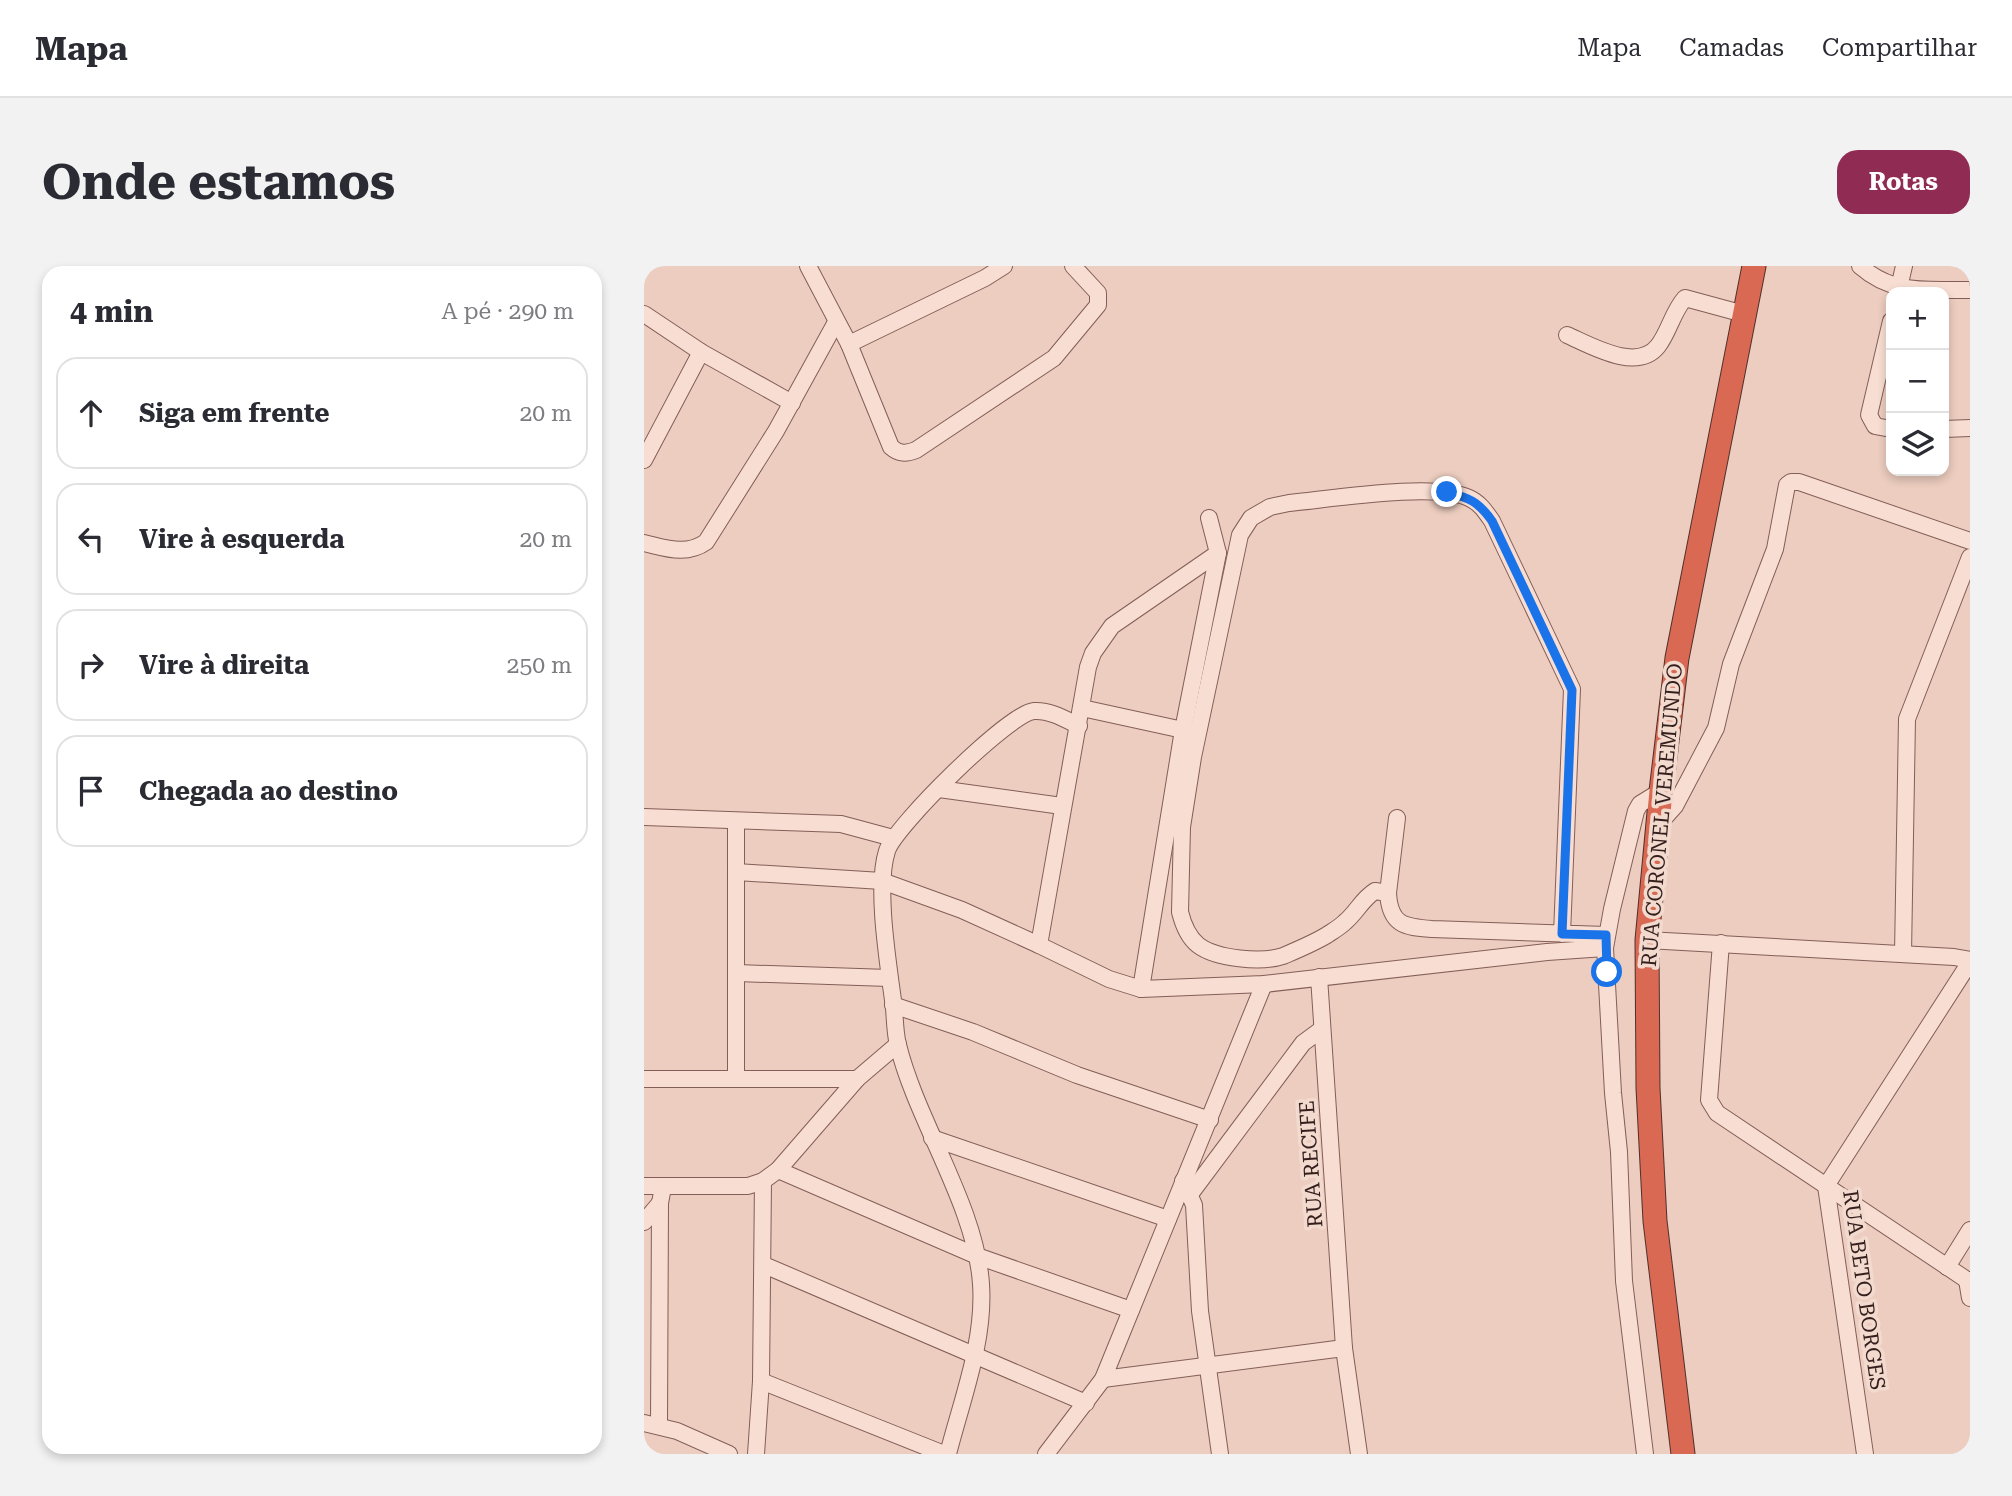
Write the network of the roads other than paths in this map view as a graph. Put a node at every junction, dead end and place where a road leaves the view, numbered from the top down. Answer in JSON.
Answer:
{"nodes":[{"id":1,"x":808,"y":266,"type":"edge"},
{"id":2,"x":1004,"y":266,"type":"edge"},
{"id":3,"x":1073,"y":266,"type":"edge"},
{"id":4,"x":1754,"y":266,"type":"edge"},
{"id":5,"x":1860,"y":266,"type":"edge"},
{"id":6,"x":1904,"y":266,"type":"edge"},
{"id":7,"x":1892,"y":287,"type":"edge"},
{"id":8,"x":1899,"y":287,"type":"edge"},
{"id":9,"x":1949,"y":290,"type":"edge"},
{"id":10,"x":1970,"y":290,"type":"edge"},
{"id":11,"x":644,"y":314,"type":"edge"},
{"id":12,"x":1744,"y":314,"type":"junction"},
{"id":13,"x":836,"y":322,"type":"junction"},
{"id":14,"x":1567,"y":335,"type":"dead end"},
{"id":15,"x":1886,"y":342,"type":"edge"},
{"id":16,"x":849,"y":344,"type":"junction"},
{"id":17,"x":701,"y":352,"type":"junction"},
{"id":18,"x":792,"y":402,"type":"junction"},
{"id":19,"x":1970,"y":428,"type":"edge"},
{"id":20,"x":1886,"y":429,"type":"edge"},
{"id":21,"x":1949,"y":429,"type":"edge"},
{"id":22,"x":644,"y":460,"type":"edge"},
{"id":23,"x":1209,"y":518,"type":"dead end"},
{"id":24,"x":1970,"y":541,"type":"edge"},
{"id":25,"x":644,"y":543,"type":"edge"},
{"id":26,"x":1218,"y":553,"type":"junction"},
{"id":27,"x":1970,"y":557,"type":"edge"},
{"id":28,"x":1082,"y":708,"type":"junction"},
{"id":29,"x":1079,"y":726,"type":"junction"},
{"id":30,"x":1183,"y":730,"type":"junction"},
{"id":31,"x":939,"y":789,"type":"junction"},
{"id":32,"x":1661,"y":790,"type":"junction"},
{"id":33,"x":1062,"y":806,"type":"junction"},
{"id":34,"x":644,"y":817,"type":"edge"},
{"id":35,"x":1397,"y":818,"type":"dead end"},
{"id":36,"x":736,"y":822,"type":"junction"},
{"id":37,"x":1658,"y":825,"type":"junction"},
{"id":38,"x":893,"y":838,"type":"junction"},
{"id":39,"x":736,"y":872,"type":"junction"},
{"id":40,"x":882,"y":881,"type":"junction"},
{"id":41,"x":1388,"y":893,"type":"junction"},
{"id":42,"x":1562,"y":934,"type":"junction"},
{"id":43,"x":1647,"y":940,"type":"junction"},
{"id":44,"x":1606,"y":941,"type":"junction"},
{"id":45,"x":1721,"y":943,"type":"junction"},
{"id":46,"x":1039,"y":944,"type":"junction"},
{"id":47,"x":1903,"y":954,"type":"junction"},
{"id":48,"x":1970,"y":961,"type":"edge"},
{"id":49,"x":737,"y":973,"type":"junction"},
{"id":50,"x":1319,"y":977,"type":"junction"},
{"id":51,"x":889,"y":978,"type":"junction"},
{"id":52,"x":1264,"y":984,"type":"junction"},
{"id":53,"x":1141,"y":989,"type":"junction"},
{"id":54,"x":893,"y":1005,"type":"junction"},
{"id":55,"x":1322,"y":1029,"type":"junction"},
{"id":56,"x":898,"y":1044,"type":"junction"},
{"id":57,"x":736,"y":1077,"type":"junction"},
{"id":58,"x":644,"y":1079,"type":"edge"},
{"id":59,"x":857,"y":1079,"type":"junction"},
{"id":60,"x":1210,"y":1120,"type":"junction"},
{"id":61,"x":932,"y":1138,"type":"junction"},
{"id":62,"x":778,"y":1170,"type":"junction"},
{"id":63,"x":763,"y":1181,"type":"junction"},
{"id":64,"x":644,"y":1186,"type":"edge"},
{"id":65,"x":1826,"y":1186,"type":"junction"},
{"id":66,"x":1187,"y":1187,"type":"junction"},
{"id":67,"x":662,"y":1195,"type":"junction"},
{"id":68,"x":1168,"y":1219,"type":"junction"},
{"id":69,"x":644,"y":1222,"type":"edge"},
{"id":70,"x":1970,"y":1230,"type":"edge"},
{"id":71,"x":977,"y":1256,"type":"junction"},
{"id":72,"x":764,"y":1265,"type":"junction"},
{"id":73,"x":1947,"y":1267,"type":"junction"},
{"id":74,"x":1969,"y":1281,"type":"edge"},
{"id":75,"x":1970,"y":1298,"type":"edge"},
{"id":76,"x":1131,"y":1310,"type":"junction"},
{"id":77,"x":1345,"y":1348,"type":"junction"},
{"id":78,"x":974,"y":1354,"type":"junction"},
{"id":79,"x":1209,"y":1366,"type":"junction"},
{"id":80,"x":1103,"y":1379,"type":"junction"},
{"id":81,"x":761,"y":1381,"type":"junction"},
{"id":82,"x":1086,"y":1403,"type":"junction"},
{"id":83,"x":652,"y":1424,"type":"edge"},
{"id":84,"x":729,"y":1454,"type":"edge"},
{"id":85,"x":756,"y":1454,"type":"edge"},
{"id":86,"x":946,"y":1454,"type":"edge"},
{"id":87,"x":1046,"y":1454,"type":"edge"},
{"id":88,"x":1220,"y":1454,"type":"edge"},
{"id":89,"x":1359,"y":1454,"type":"edge"},
{"id":90,"x":1646,"y":1454,"type":"edge"},
{"id":91,"x":1683,"y":1454,"type":"edge"},
{"id":92,"x":1866,"y":1454,"type":"edge"}],
"edges":[{"from":1,"to":13,"type":"street"},
{"from":2,"to":16,"type":"street"},
{"from":3,"to":16,"type":"street"},
{"from":4,"to":12,"type":"highway","name":"RUA CORONEL VEREMUNDO"},
{"from":5,"to":7,"type":"street"},
{"from":6,"to":8,"type":"street"},
{"from":9,"to":10,"type":"street"},
{"from":11,"to":17,"type":"street"},
{"from":12,"to":14,"type":"street"},
{"from":12,"to":32,"type":"highway","name":"RUA CORONEL VEREMUNDO"},
{"from":13,"to":16,"type":"street"},
{"from":13,"to":18,"type":"street"},
{"from":15,"to":20,"type":"street"},
{"from":17,"to":18,"type":"street"},
{"from":17,"to":22,"type":"street"},
{"from":18,"to":25,"type":"street"},
{"from":19,"to":21,"type":"street"},
{"from":23,"to":26,"type":"street"},
{"from":24,"to":37,"type":"street"},
{"from":26,"to":28,"type":"street"},
{"from":26,"to":30,"type":"street"},
{"from":27,"to":47,"type":"street"},
{"from":28,"to":29,"type":"street"},
{"from":28,"to":30,"type":"street"},
{"from":29,"to":31,"type":"street"},
{"from":29,"to":33,"type":"street"},
{"from":30,"to":53,"type":"street"},
{"from":31,"to":33,"type":"street"},
{"from":31,"to":38,"type":"street"},
{"from":32,"to":37,"type":"highway","name":"RUA CORONEL VEREMUNDO"},
{"from":32,"to":44,"type":"street"},
{"from":33,"to":46,"type":"street"},
{"from":34,"to":36,"type":"street"},
{"from":35,"to":41,"type":"street"},
{"from":36,"to":38,"type":"street"},
{"from":36,"to":39,"type":"street"},
{"from":37,"to":43,"type":"highway","name":"RUA CORONEL VEREMUNDO"},
{"from":38,"to":40,"type":"street"},
{"from":39,"to":40,"type":"street"},
{"from":39,"to":49,"type":"street"},
{"from":40,"to":46,"type":"street"},
{"from":40,"to":51,"type":"street"},
{"from":41,"to":42,"type":"street"},
{"from":41,"to":42,"type":"street"},
{"from":42,"to":44,"type":"street"},
{"from":43,"to":45,"type":"street"},
{"from":43,"to":91,"type":"highway","name":"RUA CORONEL VEREMUNDO"},
{"from":44,"to":50,"type":"street"},
{"from":44,"to":90,"type":"street"},
{"from":45,"to":47,"type":"street"},
{"from":45,"to":65,"type":"street"},
{"from":46,"to":53,"type":"street"},
{"from":47,"to":48,"type":"street"},
{"from":48,"to":65,"type":"street","name":"RUA BETO BORGES"},
{"from":49,"to":51,"type":"street"},
{"from":49,"to":57,"type":"street"},
{"from":50,"to":52,"type":"street"},
{"from":50,"to":55,"type":"street","name":"RUA RECIFE"},
{"from":51,"to":54,"type":"street"},
{"from":52,"to":53,"type":"street"},
{"from":52,"to":60,"type":"street"},
{"from":54,"to":56,"type":"street"},
{"from":54,"to":60,"type":"street"},
{"from":55,"to":66,"type":"street"},
{"from":55,"to":77,"type":"street","name":"RUA RECIFE"},
{"from":56,"to":59,"type":"street"},
{"from":56,"to":61,"type":"street"},
{"from":57,"to":58,"type":"street"},
{"from":57,"to":59,"type":"street"},
{"from":59,"to":62,"type":"street"},
{"from":60,"to":66,"type":"street"},
{"from":61,"to":68,"type":"street"},
{"from":61,"to":71,"type":"street"},
{"from":62,"to":63,"type":"street"},
{"from":62,"to":71,"type":"street"},
{"from":63,"to":67,"type":"street"},
{"from":63,"to":72,"type":"street"},
{"from":64,"to":67,"type":"street"},
{"from":65,"to":73,"type":"street"},
{"from":65,"to":92,"type":"street","name":"RUA BETO BORGES"},
{"from":66,"to":68,"type":"street"},
{"from":66,"to":79,"type":"street"},
{"from":67,"to":69,"type":"street"},
{"from":67,"to":83,"type":"street"},
{"from":68,"to":76,"type":"street"},
{"from":70,"to":73,"type":"street"},
{"from":71,"to":76,"type":"street"},
{"from":71,"to":78,"type":"street"},
{"from":72,"to":78,"type":"street"},
{"from":72,"to":81,"type":"street"},
{"from":73,"to":74,"type":"street"},
{"from":74,"to":75,"type":"street"},
{"from":76,"to":80,"type":"street"},
{"from":77,"to":79,"type":"street"},
{"from":77,"to":89,"type":"street","name":"RUA RECIFE"},
{"from":78,"to":82,"type":"street"},
{"from":78,"to":86,"type":"street"},
{"from":79,"to":80,"type":"street"},
{"from":79,"to":88,"type":"street"},
{"from":80,"to":82,"type":"street"},
{"from":81,"to":85,"type":"street"},
{"from":81,"to":86,"type":"street"},
{"from":82,"to":87,"type":"street"},
{"from":83,"to":84,"type":"street"}]}
